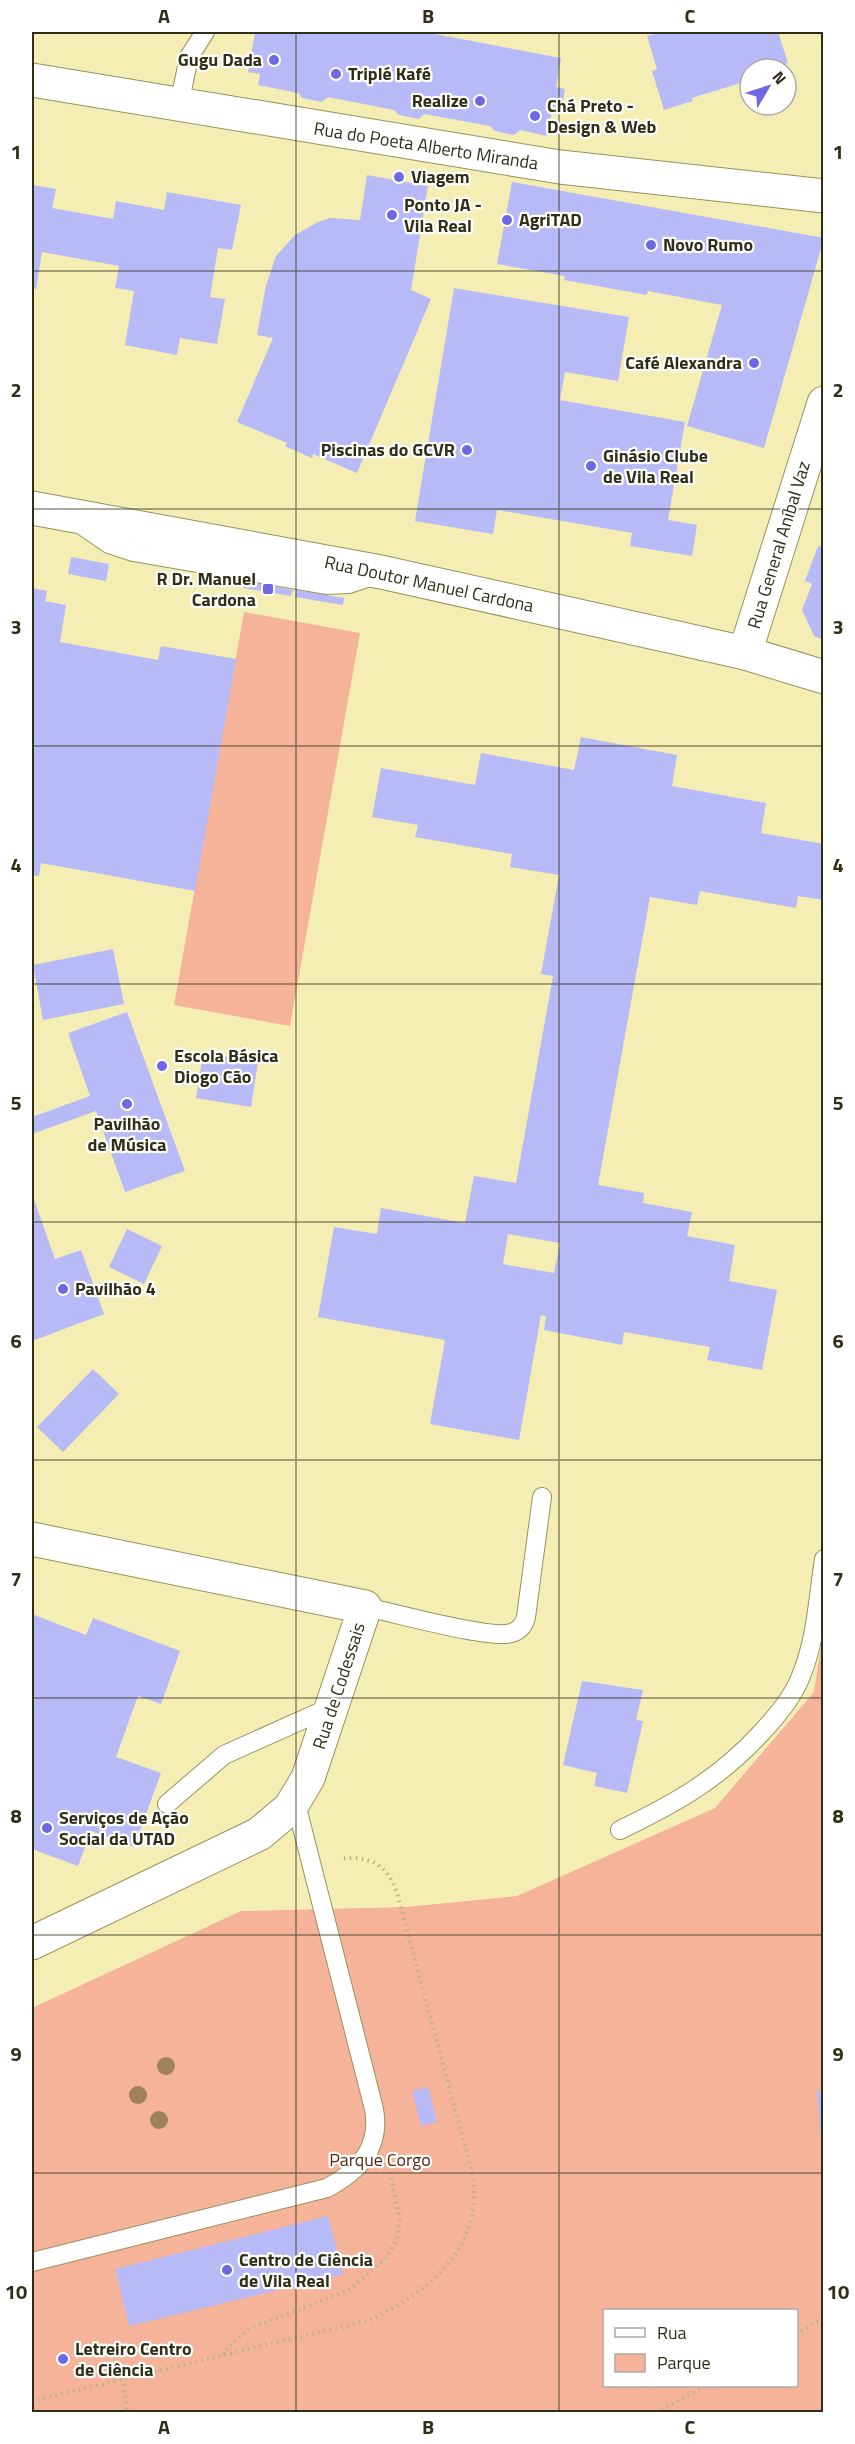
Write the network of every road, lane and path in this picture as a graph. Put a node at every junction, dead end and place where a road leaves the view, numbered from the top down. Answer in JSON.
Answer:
{"nodes":[{"id":1,"x":205,"y":32,"type":"edge"},
{"id":2,"x":32,"y":80,"type":"edge"},
{"id":3,"x":178,"y":105,"type":"junction"},
{"id":4,"x":824,"y":196,"type":"edge"},
{"id":5,"x":824,"y":403,"type":"edge"},
{"id":6,"x":32,"y":508,"type":"edge"},
{"id":7,"x":745,"y":653,"type":"junction"},
{"id":8,"x":824,"y":677,"type":"edge"},
{"id":9,"x":542,"y":1497,"type":"dead end"},
{"id":10,"x":32,"y":1539,"type":"edge"},
{"id":11,"x":824,"y":1559,"type":"edge"},
{"id":12,"x":365,"y":1607,"type":"junction"},
{"id":13,"x":332,"y":1707,"type":"junction"},
{"id":14,"x":295,"y":1800,"type":"junction"},
{"id":15,"x":167,"y":1804,"type":"dead end"},
{"id":16,"x":620,"y":1830,"type":"dead end"},
{"id":17,"x":32,"y":1943,"type":"edge"},
{"id":18,"x":388,"y":2165,"type":"dead end"},
{"id":19,"x":32,"y":2262,"type":"edge"},
{"id":20,"x":824,"y":2317,"type":"edge"},
{"id":21,"x":798,"y":2333,"type":"edge"},
{"id":22,"x":123,"y":2378,"type":"junction"},
{"id":23,"x":702,"y":2387,"type":"edge"},
{"id":24,"x":32,"y":2402,"type":"edge"},
{"id":25,"x":127,"y":2412,"type":"edge"},
{"id":26,"x":656,"y":2412,"type":"edge"}],
"edges":[{"from":1,"to":3,"type":"lane"},
{"from":2,"to":3,"type":"street","name":"Rua do Poeta Alberto Miranda"},
{"from":3,"to":4,"type":"street","name":"Rua do Poeta Alberto Miranda"},
{"from":5,"to":7,"type":"street","name":"Rua General Aníbal Vaz"},
{"from":6,"to":7,"type":"street","name":"Rua Doutor Manuel Cardona"},
{"from":7,"to":8,"type":"street","name":"Rua Doutor Manuel Cardona"},
{"from":9,"to":12,"type":"lane"},
{"from":10,"to":12,"type":"street","name":"Rua de Codessais"},
{"from":11,"to":16,"type":"lane"},
{"from":12,"to":13,"type":"street","name":"Rua de Codessais"},
{"from":13,"to":14,"type":"street","name":"Rua de Codessais"},
{"from":13,"to":15,"type":"lane"},
{"from":14,"to":17,"type":"street","name":"Rua de Codessais"},
{"from":14,"to":19,"type":"lane"},
{"from":18,"to":22,"type":"path"},
{"from":20,"to":21,"type":"path"},
{"from":22,"to":24,"type":"path"},
{"from":22,"to":25,"type":"path"},
{"from":23,"to":26,"type":"path"}]}
